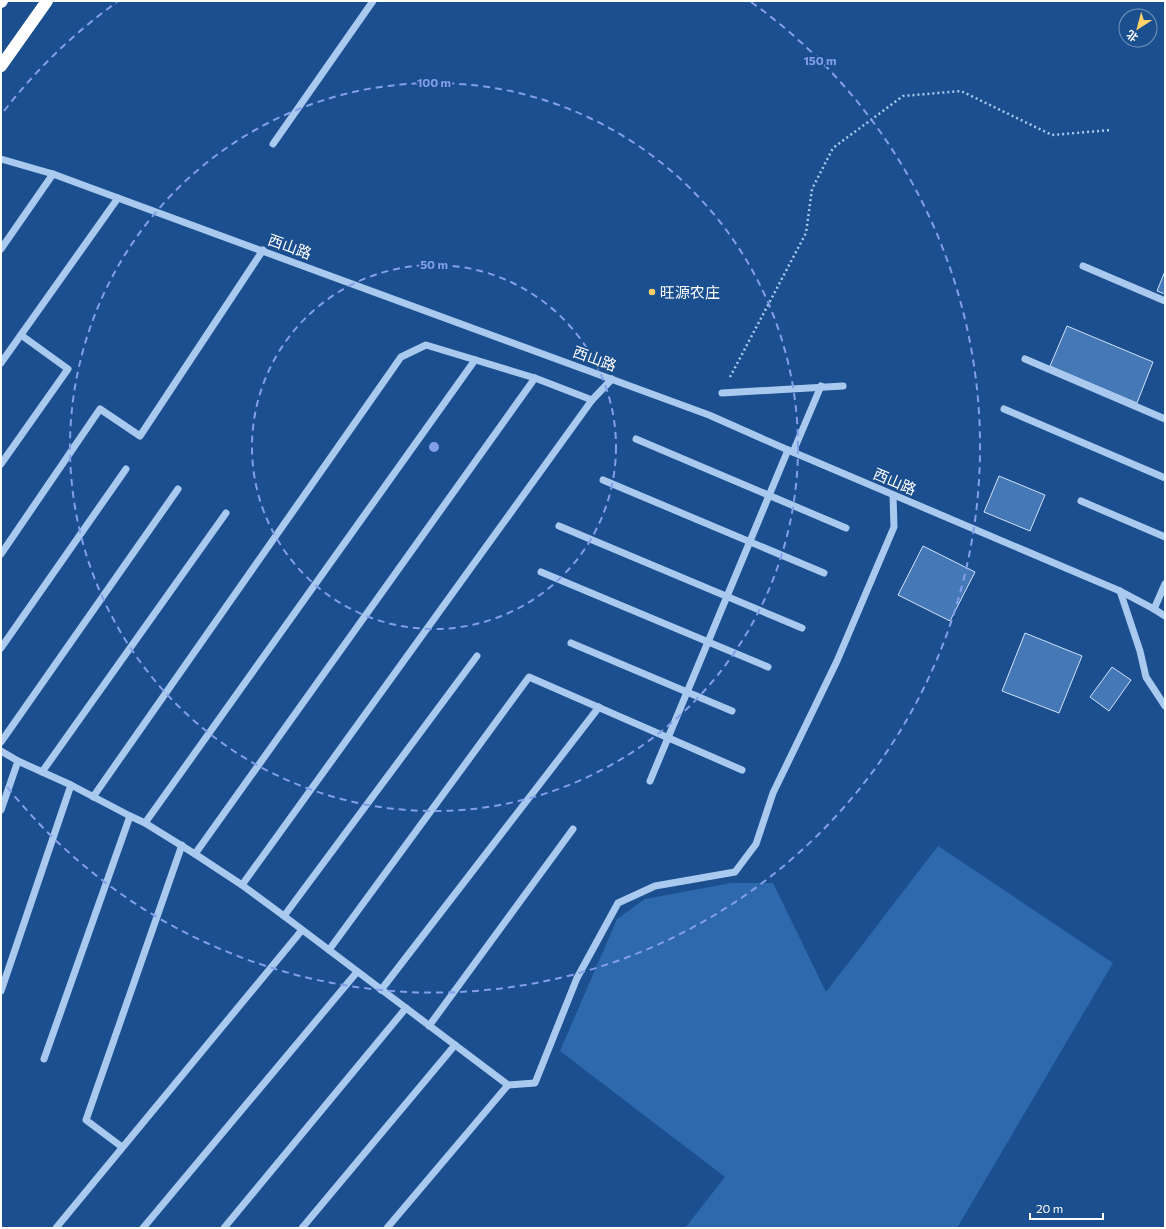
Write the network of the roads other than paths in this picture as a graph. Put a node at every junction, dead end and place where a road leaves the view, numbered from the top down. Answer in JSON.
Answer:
{"nodes":[{"id":1,"x":47,"y":1,"type":"edge"},
{"id":2,"x":373,"y":1,"type":"edge"},
{"id":3,"x":1,"y":66,"type":"edge"},
{"id":4,"x":273,"y":144,"type":"dead end"},
{"id":5,"x":1,"y":159,"type":"edge"},
{"id":6,"x":53,"y":174,"type":"junction"},
{"id":7,"x":118,"y":198,"type":"junction"},
{"id":8,"x":1,"y":249,"type":"edge"},
{"id":9,"x":263,"y":250,"type":"junction"},
{"id":10,"x":1083,"y":266,"type":"dead end"},
{"id":11,"x":1165,"y":301,"type":"edge"},
{"id":12,"x":21,"y":335,"type":"junction"},
{"id":13,"x":1026,"y":359,"type":"dead end"},
{"id":14,"x":475,"y":360,"type":"junction"},
{"id":15,"x":1,"y":363,"type":"edge"},
{"id":16,"x":535,"y":378,"type":"junction"},
{"id":17,"x":612,"y":379,"type":"junction"},
{"id":18,"x":821,"y":386,"type":"junction"},
{"id":19,"x":843,"y":386,"type":"dead end"},
{"id":20,"x":722,"y":392,"type":"road end"},
{"id":21,"x":592,"y":400,"type":"junction"},
{"id":22,"x":1004,"y":409,"type":"dead end"},
{"id":23,"x":1165,"y":419,"type":"edge"},
{"id":24,"x":636,"y":440,"type":"dead end"},
{"id":25,"x":790,"y":451,"type":"junction"},
{"id":26,"x":1,"y":464,"type":"edge"},
{"id":27,"x":126,"y":469,"type":"dead end"},
{"id":28,"x":1165,"y":478,"type":"edge"},
{"id":29,"x":602,"y":480,"type":"dead end"},
{"id":30,"x":178,"y":489,"type":"dead end"},
{"id":31,"x":769,"y":495,"type":"junction"},
{"id":32,"x":894,"y":495,"type":"junction"},
{"id":33,"x":1081,"y":501,"type":"dead end"},
{"id":34,"x":226,"y":513,"type":"dead end"},
{"id":35,"x":559,"y":526,"type":"dead end"},
{"id":36,"x":846,"y":528,"type":"dead end"},
{"id":37,"x":1165,"y":537,"type":"edge"},
{"id":38,"x":750,"y":542,"type":"junction"},
{"id":39,"x":1,"y":554,"type":"edge"},
{"id":40,"x":541,"y":572,"type":"dead end"},
{"id":41,"x":824,"y":573,"type":"dead end"},
{"id":42,"x":1165,"y":584,"type":"edge"},
{"id":43,"x":1120,"y":592,"type":"junction"},
{"id":44,"x":726,"y":596,"type":"junction"},
{"id":45,"x":1154,"y":609,"type":"junction"},
{"id":46,"x":1165,"y":616,"type":"edge"},
{"id":47,"x":802,"y":628,"type":"dead end"},
{"id":48,"x":708,"y":642,"type":"junction"},
{"id":49,"x":571,"y":643,"type":"dead end"},
{"id":50,"x":1,"y":648,"type":"edge"},
{"id":51,"x":477,"y":656,"type":"dead end"},
{"id":52,"x":768,"y":667,"type":"dead end"},
{"id":53,"x":687,"y":692,"type":"junction"},
{"id":54,"x":1165,"y":706,"type":"edge"},
{"id":55,"x":599,"y":707,"type":"junction"},
{"id":56,"x":732,"y":711,"type":"dead end"},
{"id":57,"x":668,"y":738,"type":"junction"},
{"id":58,"x":1,"y":742,"type":"edge"},
{"id":59,"x":1,"y":751,"type":"edge"},
{"id":60,"x":18,"y":761,"type":"junction"},
{"id":61,"x":742,"y":770,"type":"dead end"},
{"id":62,"x":42,"y":772,"type":"junction"},
{"id":63,"x":650,"y":781,"type":"dead end"},
{"id":64,"x":71,"y":785,"type":"junction"},
{"id":65,"x":93,"y":797,"type":"junction"},
{"id":66,"x":1,"y":810,"type":"edge"},
{"id":67,"x":130,"y":816,"type":"junction"},
{"id":68,"x":145,"y":823,"type":"junction"},
{"id":69,"x":573,"y":829,"type":"dead end"},
{"id":70,"x":182,"y":845,"type":"junction"},
{"id":71,"x":195,"y":854,"type":"junction"},
{"id":72,"x":242,"y":885,"type":"junction"},
{"id":73,"x":284,"y":916,"type":"junction"},
{"id":74,"x":302,"y":930,"type":"junction"},
{"id":75,"x":329,"y":950,"type":"junction"},
{"id":76,"x":357,"y":972,"type":"junction"},
{"id":77,"x":382,"y":990,"type":"junction"},
{"id":78,"x":1,"y":991,"type":"edge"},
{"id":79,"x":406,"y":1008,"type":"junction"},
{"id":80,"x":429,"y":1026,"type":"junction"},
{"id":81,"x":455,"y":1045,"type":"junction"},
{"id":82,"x":44,"y":1059,"type":"dead end"},
{"id":83,"x":508,"y":1085,"type":"junction"},
{"id":84,"x":122,"y":1147,"type":"junction"},
{"id":85,"x":56,"y":1228,"type":"edge"},
{"id":86,"x":143,"y":1228,"type":"edge"},
{"id":87,"x":224,"y":1228,"type":"edge"},
{"id":88,"x":302,"y":1228,"type":"edge"},
{"id":89,"x":387,"y":1228,"type":"edge"}],
"edges":[{"from":1,"to":3,"type":"highway"},
{"from":2,"to":4,"type":"street"},
{"from":5,"to":6,"type":"street","name":"西山路"},
{"from":6,"to":7,"type":"street","name":"西山路"},
{"from":6,"to":8,"type":"street"},
{"from":7,"to":9,"type":"street","name":"西山路"},
{"from":7,"to":12,"type":"street"},
{"from":9,"to":17,"type":"street","name":"西山路"},
{"from":9,"to":39,"type":"street"},
{"from":10,"to":11,"type":"street"},
{"from":12,"to":15,"type":"street"},
{"from":12,"to":26,"type":"street"},
{"from":13,"to":23,"type":"street"},
{"from":14,"to":16,"type":"street"},
{"from":14,"to":65,"type":"street"},
{"from":14,"to":68,"type":"street"},
{"from":16,"to":21,"type":"street"},
{"from":16,"to":71,"type":"street"},
{"from":17,"to":21,"type":"street"},
{"from":17,"to":25,"type":"street","name":"西山路"},
{"from":18,"to":19,"type":"street"},
{"from":18,"to":20,"type":"street"},
{"from":18,"to":25,"type":"street"},
{"from":21,"to":72,"type":"street"},
{"from":22,"to":28,"type":"street"},
{"from":24,"to":31,"type":"street"},
{"from":25,"to":31,"type":"street"},
{"from":25,"to":32,"type":"street","name":"西山路"},
{"from":27,"to":50,"type":"street"},
{"from":29,"to":38,"type":"street"},
{"from":30,"to":58,"type":"street"},
{"from":31,"to":36,"type":"street"},
{"from":31,"to":38,"type":"street"},
{"from":32,"to":43,"type":"street","name":"西山路"},
{"from":32,"to":83,"type":"street"},
{"from":33,"to":37,"type":"street"},
{"from":34,"to":62,"type":"street"},
{"from":35,"to":44,"type":"street"},
{"from":38,"to":41,"type":"street"},
{"from":38,"to":44,"type":"street"},
{"from":40,"to":48,"type":"street"},
{"from":42,"to":45,"type":"street"},
{"from":43,"to":45,"type":"street","name":"西山路"},
{"from":43,"to":54,"type":"street"},
{"from":44,"to":47,"type":"street"},
{"from":44,"to":48,"type":"street"},
{"from":45,"to":46,"type":"street","name":"西山路"},
{"from":48,"to":52,"type":"street"},
{"from":48,"to":53,"type":"street"},
{"from":49,"to":53,"type":"street"},
{"from":51,"to":73,"type":"street"},
{"from":53,"to":56,"type":"street"},
{"from":53,"to":57,"type":"street"},
{"from":55,"to":57,"type":"street"},
{"from":55,"to":75,"type":"street"},
{"from":55,"to":77,"type":"street"},
{"from":57,"to":61,"type":"street"},
{"from":57,"to":63,"type":"street"},
{"from":59,"to":60,"type":"street"},
{"from":60,"to":62,"type":"street"},
{"from":60,"to":66,"type":"street"},
{"from":62,"to":64,"type":"street"},
{"from":64,"to":65,"type":"street"},
{"from":64,"to":78,"type":"street"},
{"from":65,"to":67,"type":"street"},
{"from":67,"to":68,"type":"street"},
{"from":67,"to":82,"type":"street"},
{"from":68,"to":70,"type":"street"},
{"from":69,"to":80,"type":"street"},
{"from":70,"to":71,"type":"street"},
{"from":70,"to":84,"type":"street"},
{"from":71,"to":72,"type":"street"},
{"from":72,"to":73,"type":"street"},
{"from":73,"to":74,"type":"street"},
{"from":74,"to":75,"type":"street"},
{"from":74,"to":84,"type":"street"},
{"from":75,"to":76,"type":"street"},
{"from":76,"to":77,"type":"street"},
{"from":76,"to":86,"type":"street"},
{"from":77,"to":79,"type":"street"},
{"from":79,"to":80,"type":"street"},
{"from":79,"to":87,"type":"street"},
{"from":80,"to":81,"type":"street"},
{"from":81,"to":83,"type":"street"},
{"from":81,"to":88,"type":"street"},
{"from":83,"to":89,"type":"street"},
{"from":84,"to":85,"type":"street"}]}
